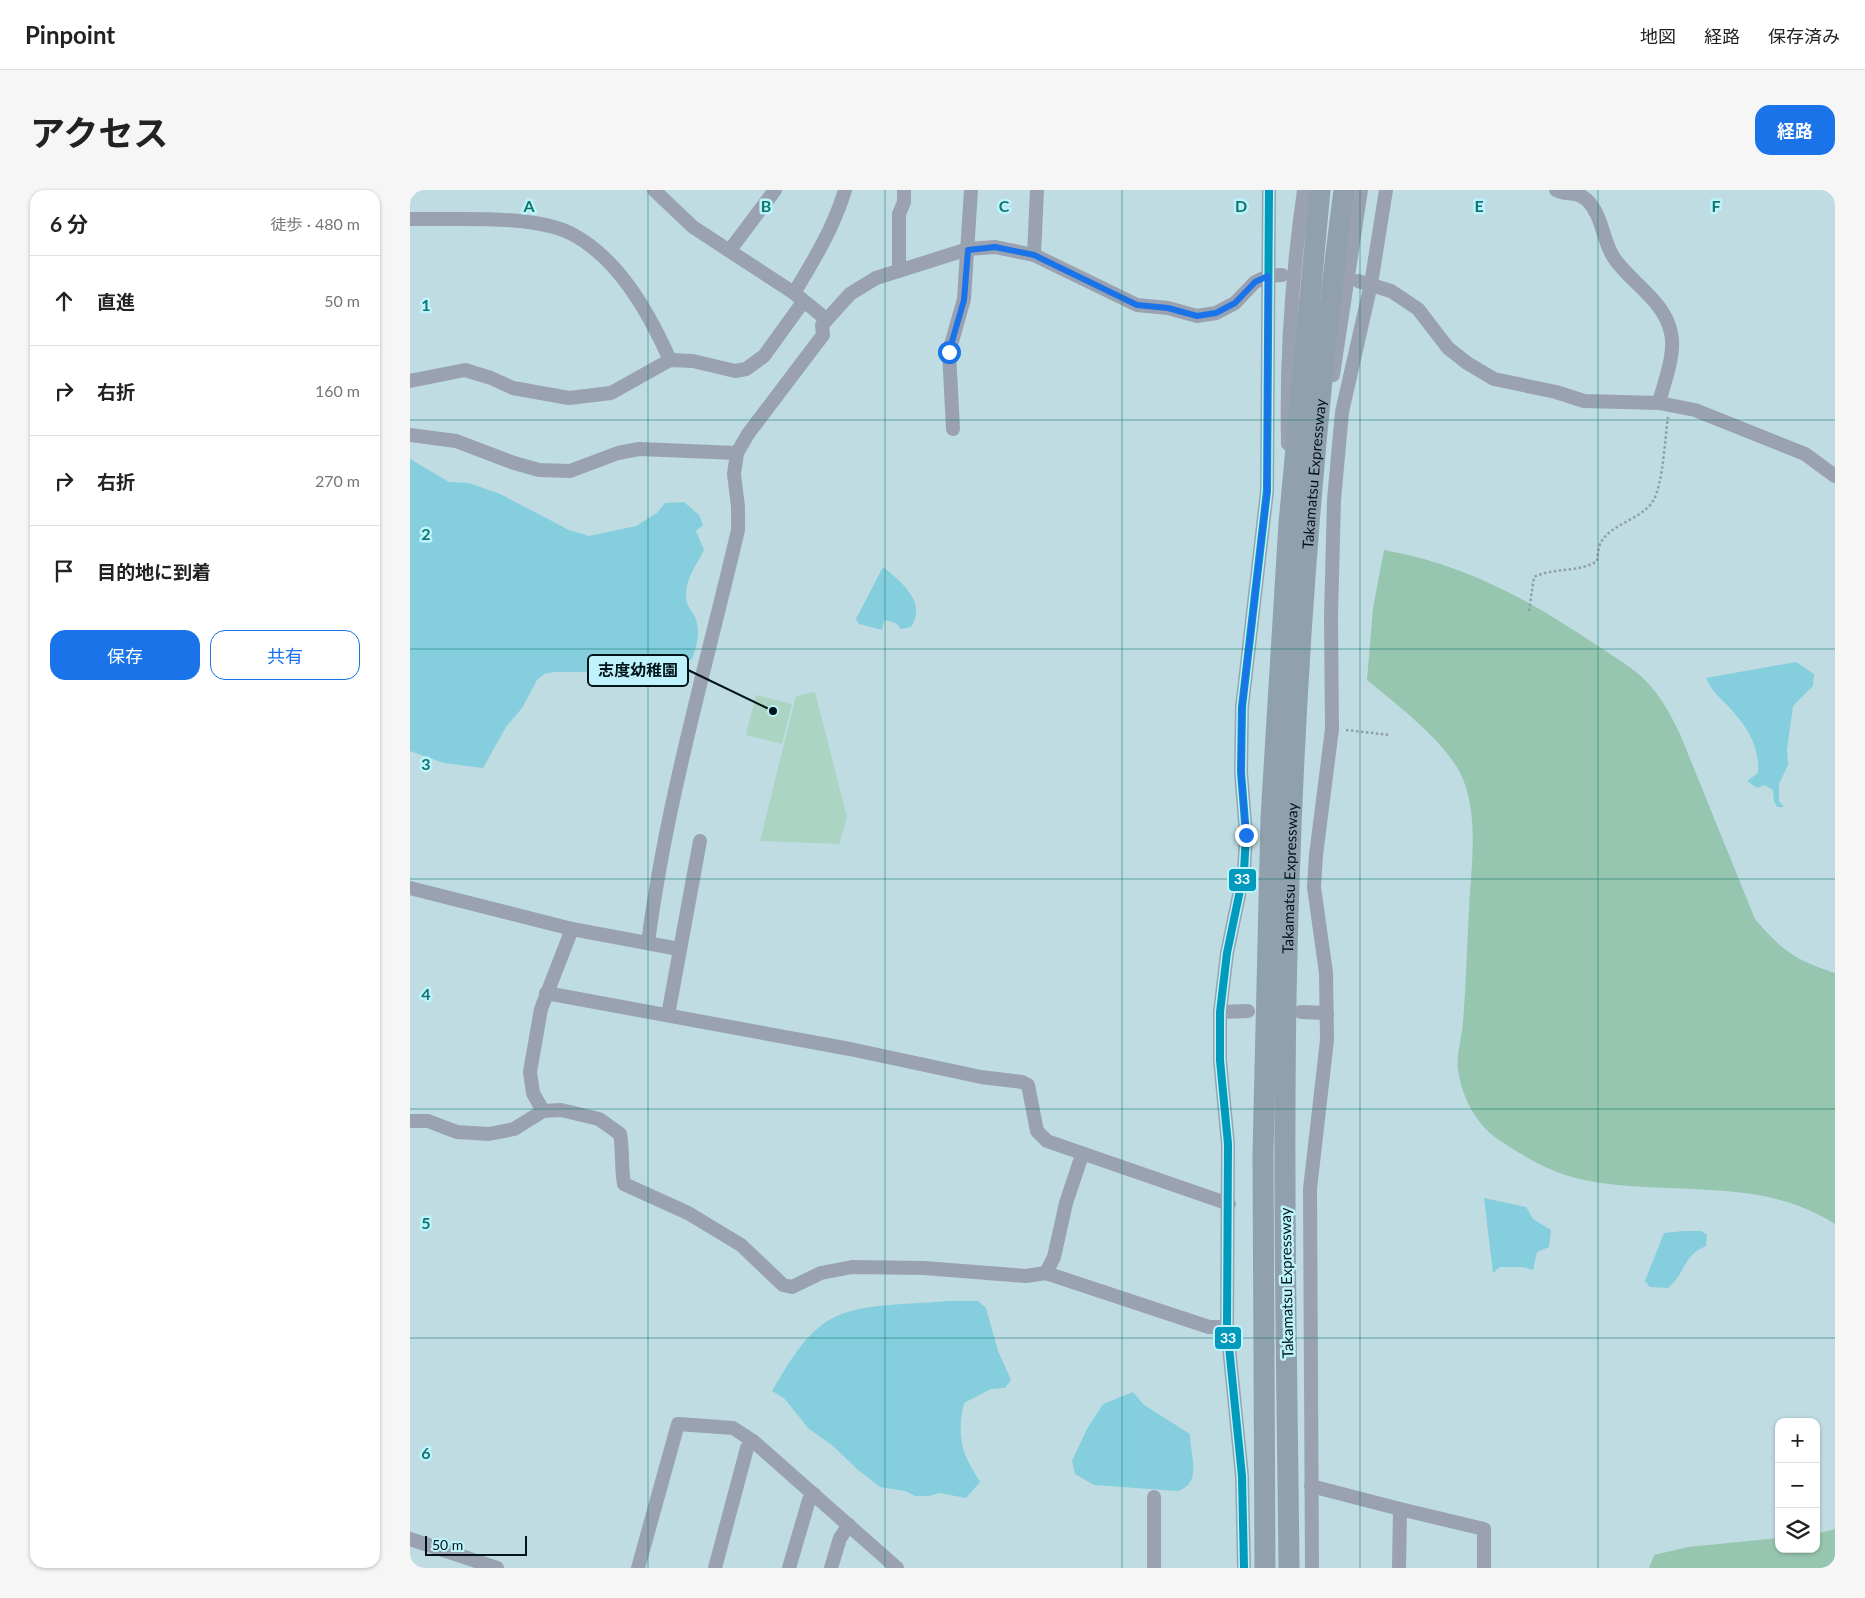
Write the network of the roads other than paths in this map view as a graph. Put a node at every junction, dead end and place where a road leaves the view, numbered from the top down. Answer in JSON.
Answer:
{"nodes":[{"id":1,"x":775,"y":190,"type":"edge"},
{"id":2,"x":845,"y":190,"type":"edge"},
{"id":3,"x":904,"y":190,"type":"edge"},
{"id":4,"x":971,"y":190,"type":"edge"},
{"id":5,"x":1037,"y":190,"type":"edge"},
{"id":6,"x":1269,"y":190,"type":"edge"},
{"id":7,"x":1304,"y":190,"type":"edge"},
{"id":8,"x":1320,"y":190,"type":"edge"},
{"id":9,"x":1344,"y":190,"type":"edge"},
{"id":10,"x":1361,"y":190,"type":"edge"},
{"id":11,"x":1386,"y":190,"type":"edge"},
{"id":12,"x":1556,"y":190,"type":"edge"},
{"id":13,"x":662,"y":193,"type":"edge"},
{"id":14,"x":410,"y":219,"type":"edge"},
{"id":15,"x":730,"y":250,"type":"junction"},
{"id":16,"x":968,"y":250,"type":"junction"},
{"id":17,"x":1034,"y":255,"type":"junction"},
{"id":18,"x":899,"y":271,"type":"junction"},
{"id":19,"x":1275,"y":276,"type":"junction"},
{"id":20,"x":1364,"y":282,"type":"junction"},
{"id":21,"x":798,"y":297,"type":"junction"},
{"id":22,"x":826,"y":318,"type":"junction"},
{"id":23,"x":670,"y":360,"type":"junction"},
{"id":24,"x":410,"y":381,"type":"edge"},
{"id":25,"x":1664,"y":404,"type":"junction"},
{"id":26,"x":953,"y":429,"type":"dead end"},
{"id":27,"x":410,"y":434,"type":"edge"},
{"id":28,"x":737,"y":453,"type":"junction"},
{"id":29,"x":1316,"y":459,"type":"junction"},
{"id":30,"x":1835,"y":476,"type":"edge"},
{"id":31,"x":1289,"y":523,"type":"junction"},
{"id":32,"x":700,"y":841,"type":"dead end"},
{"id":33,"x":410,"y":888,"type":"edge"},
{"id":34,"x":572,"y":929,"type":"junction"},
{"id":35,"x":648,"y":943,"type":"junction"},
{"id":36,"x":679,"y":949,"type":"junction"},
{"id":37,"x":546,"y":992,"type":"junction"},
{"id":38,"x":1248,"y":1011,"type":"dead end"},
{"id":39,"x":1220,"y":1012,"type":"junction"},
{"id":40,"x":1302,"y":1012,"type":"dead end"},
{"id":41,"x":1327,"y":1013,"type":"junction"},
{"id":42,"x":668,"y":1015,"type":"junction"},
{"id":43,"x":544,"y":1111,"type":"junction"},
{"id":44,"x":410,"y":1121,"type":"edge"},
{"id":45,"x":1082,"y":1154,"type":"junction"},
{"id":46,"x":1228,"y":1204,"type":"junction"},
{"id":47,"x":1046,"y":1273,"type":"junction"},
{"id":48,"x":1226,"y":1327,"type":"junction"},
{"id":49,"x":753,"y":1441,"type":"junction"},
{"id":50,"x":1312,"y":1486,"type":"junction"},
{"id":51,"x":814,"y":1494,"type":"junction"},
{"id":52,"x":1154,"y":1497,"type":"dead end"},
{"id":53,"x":1400,"y":1508,"type":"junction"},
{"id":54,"x":849,"y":1525,"type":"junction"},
{"id":55,"x":410,"y":1539,"type":"edge"},
{"id":56,"x":461,"y":1562,"type":"edge"},
{"id":57,"x":497,"y":1568,"type":"edge"},
{"id":58,"x":638,"y":1568,"type":"edge"},
{"id":59,"x":715,"y":1568,"type":"edge"},
{"id":60,"x":789,"y":1568,"type":"edge"},
{"id":61,"x":831,"y":1568,"type":"edge"},
{"id":62,"x":897,"y":1568,"type":"edge"},
{"id":63,"x":1154,"y":1568,"type":"edge"},
{"id":64,"x":1244,"y":1568,"type":"edge"},
{"id":65,"x":1265,"y":1568,"type":"edge"},
{"id":66,"x":1289,"y":1568,"type":"edge"},
{"id":67,"x":1312,"y":1568,"type":"edge"},
{"id":68,"x":1399,"y":1568,"type":"edge"},
{"id":69,"x":1484,"y":1568,"type":"edge"}],
"edges":[{"from":1,"to":15,"type":"street"},
{"from":2,"to":21,"type":"street"},
{"from":3,"to":18,"type":"street"},
{"from":4,"to":16,"type":"street"},
{"from":5,"to":17,"type":"street"},
{"from":6,"to":19,"type":"street"},
{"from":7,"to":31,"type":"street"},
{"from":8,"to":31,"type":"highway","name":"Takamatsu Expressway"},
{"from":9,"to":29,"type":"highway","name":"Takamatsu Expressway"},
{"from":10,"to":29,"type":"street"},
{"from":11,"to":20,"type":"street"},
{"from":12,"to":25,"type":"street"},
{"from":13,"to":15,"type":"street"},
{"from":14,"to":23,"type":"street"},
{"from":15,"to":21,"type":"street"},
{"from":16,"to":17,"type":"street"},
{"from":16,"to":18,"type":"street"},
{"from":16,"to":26,"type":"street"},
{"from":17,"to":19,"type":"street"},
{"from":18,"to":22,"type":"street"},
{"from":19,"to":39,"type":"street"},
{"from":20,"to":25,"type":"street"},
{"from":20,"to":41,"type":"street"},
{"from":21,"to":22,"type":"street"},
{"from":21,"to":23,"type":"street"},
{"from":22,"to":28,"type":"street"},
{"from":23,"to":24,"type":"street"},
{"from":25,"to":30,"type":"street"},
{"from":27,"to":28,"type":"street"},
{"from":28,"to":35,"type":"street"},
{"from":29,"to":66,"type":"highway","name":"Takamatsu Expressway"},
{"from":31,"to":65,"type":"highway","name":"Takamatsu Expressway"},
{"from":32,"to":36,"type":"street"},
{"from":33,"to":34,"type":"street"},
{"from":34,"to":35,"type":"street"},
{"from":34,"to":37,"type":"street"},
{"from":35,"to":36,"type":"street"},
{"from":36,"to":42,"type":"street"},
{"from":37,"to":42,"type":"street"},
{"from":37,"to":43,"type":"street"},
{"from":38,"to":39,"type":"street"},
{"from":39,"to":46,"type":"street"},
{"from":40,"to":41,"type":"street"},
{"from":41,"to":50,"type":"street"},
{"from":42,"to":45,"type":"street"},
{"from":43,"to":44,"type":"street"},
{"from":43,"to":47,"type":"street"},
{"from":45,"to":46,"type":"street"},
{"from":45,"to":47,"type":"street"},
{"from":46,"to":48,"type":"street"},
{"from":47,"to":48,"type":"street"},
{"from":48,"to":64,"type":"street"},
{"from":49,"to":51,"type":"street"},
{"from":49,"to":58,"type":"street"},
{"from":49,"to":59,"type":"street"},
{"from":50,"to":53,"type":"street"},
{"from":50,"to":67,"type":"street"},
{"from":51,"to":54,"type":"street"},
{"from":51,"to":60,"type":"street"},
{"from":52,"to":63,"type":"street"},
{"from":53,"to":68,"type":"street"},
{"from":53,"to":69,"type":"street"},
{"from":54,"to":61,"type":"street"},
{"from":54,"to":62,"type":"street"},
{"from":55,"to":56,"type":"street"},
{"from":56,"to":57,"type":"street"}]}
